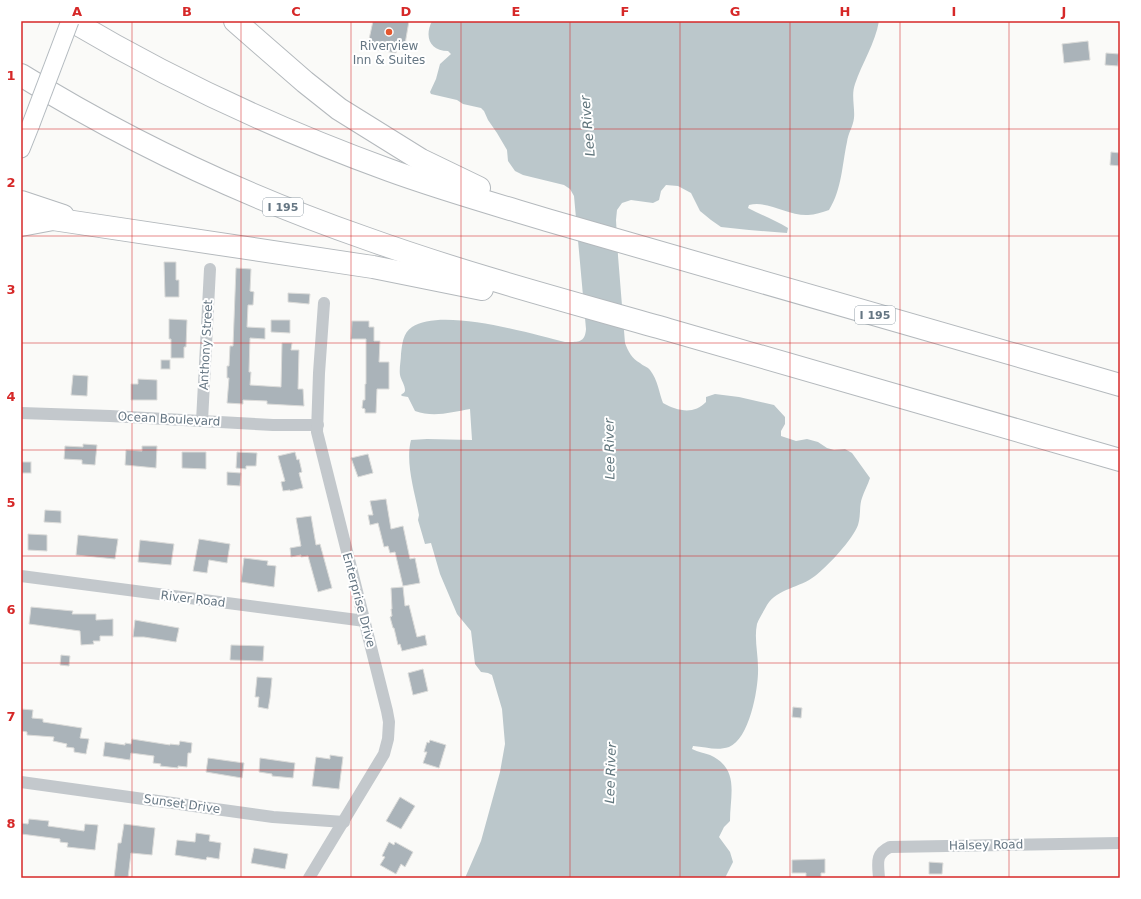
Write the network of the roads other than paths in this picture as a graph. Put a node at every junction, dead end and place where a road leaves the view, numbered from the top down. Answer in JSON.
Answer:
{"nodes":[{"id":1,"x":71,"y":21,"type":"edge"},
{"id":2,"x":235,"y":21,"type":"edge"},
{"id":3,"x":21,"y":75,"type":"edge"},
{"id":4,"x":21,"y":149,"type":"edge"},
{"id":5,"x":21,"y":202,"type":"edge"},
{"id":6,"x":556,"y":223,"type":"junction"},
{"id":7,"x":21,"y":225,"type":"edge"},
{"id":8,"x":109,"y":228,"type":"junction"},
{"id":9,"x":210,"y":269,"type":"dead end"},
{"id":10,"x":569,"y":301,"type":"junction"},
{"id":11,"x":324,"y":303,"type":"dead end"},
{"id":12,"x":1120,"y":385,"type":"edge"},
{"id":13,"x":21,"y":413,"type":"edge"},
{"id":14,"x":202,"y":421,"type":"junction"},
{"id":15,"x":318,"y":425,"type":"junction"},
{"id":16,"x":1120,"y":460,"type":"edge"},
{"id":17,"x":21,"y":576,"type":"edge"},
{"id":18,"x":365,"y":621,"type":"junction"},
{"id":19,"x":21,"y":782,"type":"edge"},
{"id":20,"x":344,"y":822,"type":"junction"},
{"id":21,"x":1120,"y":843,"type":"edge"},
{"id":22,"x":309,"y":878,"type":"edge"},
{"id":23,"x":879,"y":878,"type":"edge"}],
"edges":[{"from":1,"to":4,"type":"main road","bridge":true},
{"from":1,"to":6,"type":"highway","number":"I 195"},
{"from":2,"to":6,"type":"highway"},
{"from":3,"to":10,"type":"highway","number":"I 195"},
{"from":5,"to":8,"type":"highway"},
{"from":6,"to":12,"type":"highway","number":"I 195"},
{"from":7,"to":8,"type":"highway"},
{"from":8,"to":10,"type":"highway"},
{"from":9,"to":14,"type":"street","name":"Anthony Street"},
{"from":10,"to":16,"type":"highway","number":"I 195"},
{"from":11,"to":15,"type":"street","name":"Enterprise Drive"},
{"from":13,"to":14,"type":"street","name":"Ocean Boulevard"},
{"from":14,"to":15,"type":"street","name":"Ocean Boulevard"},
{"from":15,"to":18,"type":"street","name":"Enterprise Drive"},
{"from":17,"to":18,"type":"street","name":"River Road"},
{"from":18,"to":20,"type":"street","name":"Enterprise Drive"},
{"from":19,"to":20,"type":"street","name":"Sunset Drive"},
{"from":20,"to":22,"type":"street","name":"Enterprise Drive"},
{"from":21,"to":23,"type":"street","name":"Halsey Road"}]}
